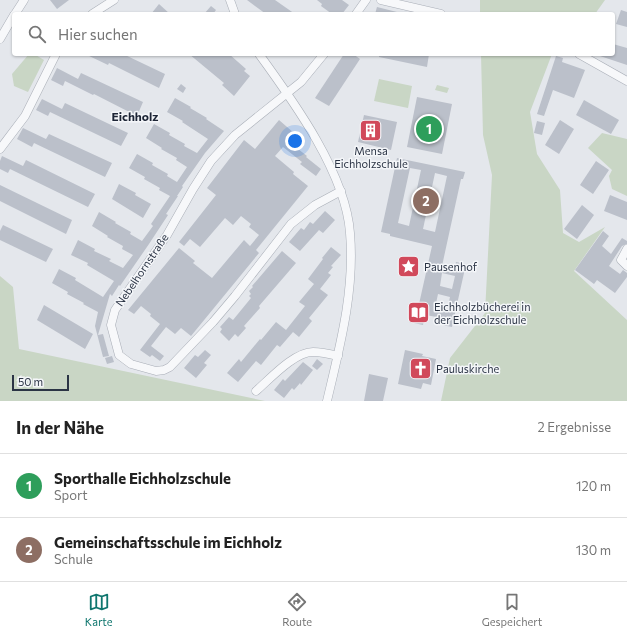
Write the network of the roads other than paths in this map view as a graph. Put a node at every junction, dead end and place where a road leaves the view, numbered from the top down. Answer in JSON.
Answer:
{"nodes":[{"id":1,"x":24,"y":0,"type":"edge"},
{"id":2,"x":114,"y":0,"type":"edge"},
{"id":3,"x":230,"y":0,"type":"edge"},
{"id":4,"x":366,"y":0,"type":"edge"},
{"id":5,"x":381,"y":0,"type":"edge"},
{"id":6,"x":16,"y":12,"type":"edge"},
{"id":7,"x":95,"y":12,"type":"edge"},
{"id":8,"x":234,"y":12,"type":"edge"},
{"id":9,"x":357,"y":12,"type":"edge"},
{"id":10,"x":432,"y":12,"type":"edge"},
{"id":11,"x":12,"y":18,"type":"edge"},
{"id":12,"x":0,"y":39,"type":"edge"},
{"id":13,"x":55,"y":56,"type":"edge"},
{"id":14,"x":260,"y":56,"type":"edge"},
{"id":15,"x":322,"y":56,"type":"edge"},
{"id":16,"x":583,"y":56,"type":"edge"},
{"id":17,"x":627,"y":81,"type":"edge"},
{"id":18,"x":287,"y":93,"type":"junction"},
{"id":19,"x":0,"y":149,"type":"edge"},
{"id":20,"x":341,"y":191,"type":"junction"},
{"id":21,"x":627,"y":249,"type":"edge"},
{"id":22,"x":627,"y":266,"type":"edge"},
{"id":23,"x":338,"y":356,"type":"junction"},
{"id":24,"x":256,"y":391,"type":"dead end"},
{"id":25,"x":327,"y":401,"type":"edge"}],
"edges":[{"from":1,"to":6,"type":"street"},
{"from":2,"to":7,"type":"street"},
{"from":3,"to":8,"type":"street"},
{"from":4,"to":9,"type":"street"},
{"from":5,"to":10,"type":"street"},
{"from":11,"to":12,"type":"street"},
{"from":13,"to":19,"type":"street"},
{"from":14,"to":18,"type":"street"},
{"from":15,"to":18,"type":"street","name":"Nebelhornstraße"},
{"from":16,"to":17,"type":"street"},
{"from":18,"to":20,"type":"street"},
{"from":18,"to":20,"type":"street","name":"Nebelhornstraße"},
{"from":20,"to":23,"type":"street"},
{"from":21,"to":22,"type":"street"},
{"from":23,"to":24,"type":"street"},
{"from":23,"to":25,"type":"street"}]}
